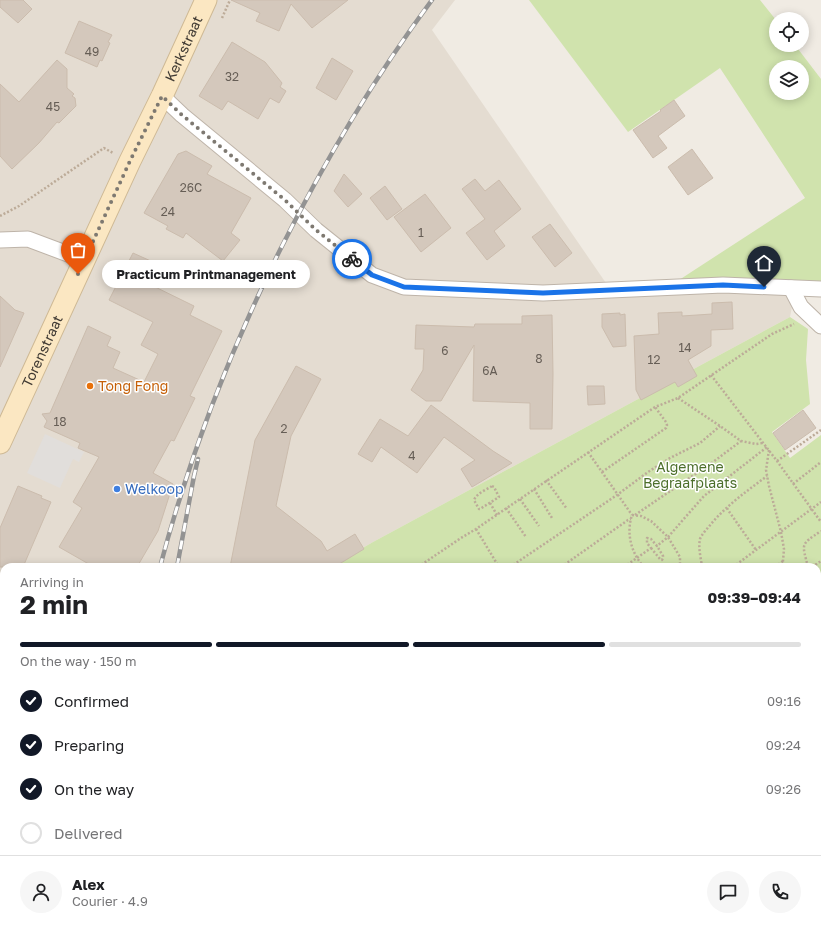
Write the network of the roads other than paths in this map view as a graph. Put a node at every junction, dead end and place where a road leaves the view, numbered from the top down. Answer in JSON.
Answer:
{"nodes":[{"id":1,"x":206,"y":0,"type":"edge"},
{"id":2,"x":162,"y":96,"type":"junction"},
{"id":3,"x":0,"y":240,"type":"edge"},
{"id":4,"x":84,"y":260,"type":"junction"},
{"id":5,"x":791,"y":288,"type":"junction"},
{"id":6,"x":821,"y":289,"type":"edge"},
{"id":7,"x":821,"y":326,"type":"edge"},
{"id":8,"x":0,"y":443,"type":"edge"}],
"edges":[{"from":1,"to":2,"type":"main road","name":"Kerkstraat"},
{"from":2,"to":4,"type":"main road","name":"Kerkstraat"},
{"from":2,"to":5,"type":"street"},
{"from":3,"to":4,"type":"street"},
{"from":4,"to":8,"type":"main road","name":"Torenstraat"},
{"from":5,"to":6,"type":"street"},
{"from":5,"to":7,"type":"street"}]}
